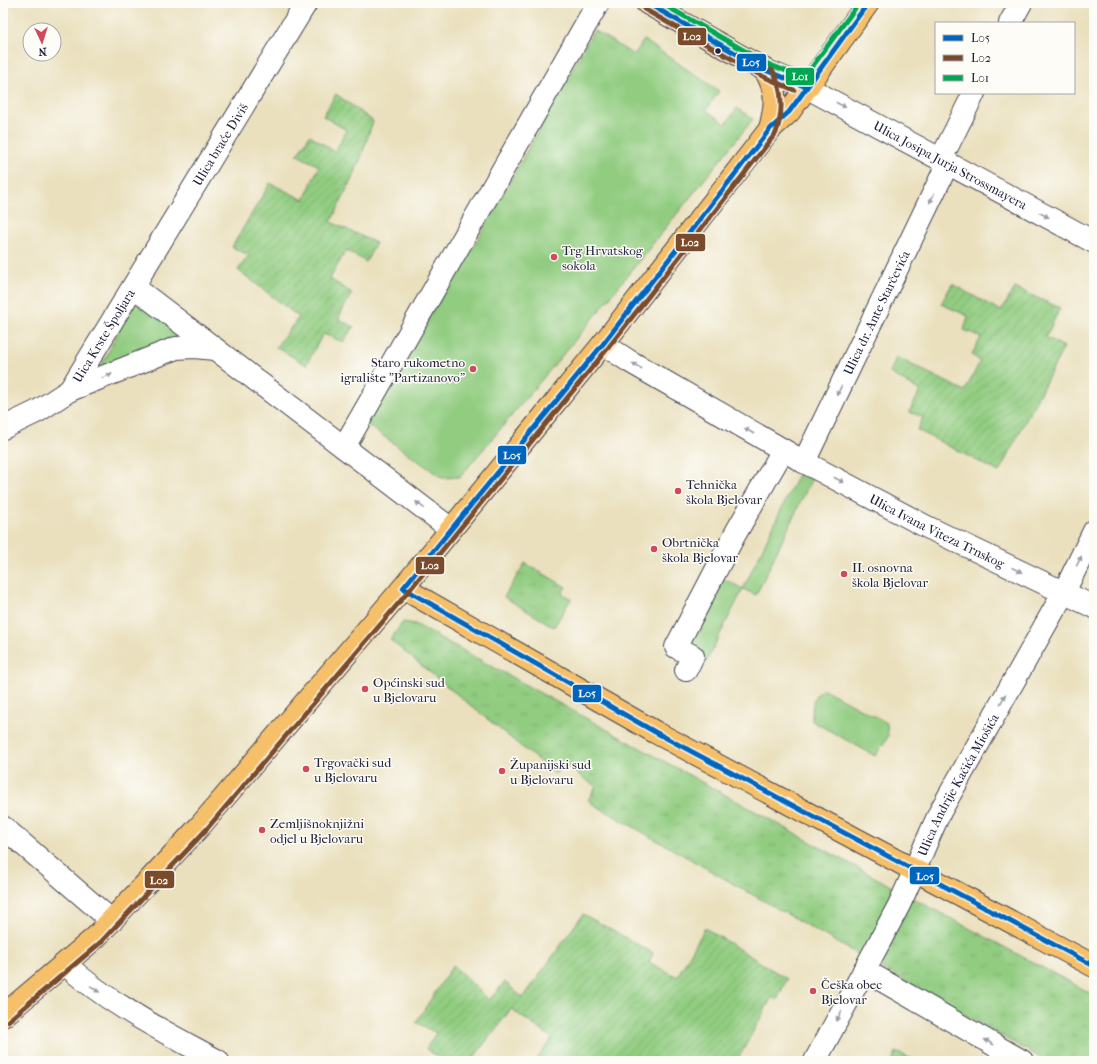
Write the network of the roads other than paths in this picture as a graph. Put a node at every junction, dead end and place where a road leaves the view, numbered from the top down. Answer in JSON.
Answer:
{"nodes":[{"id":1,"x":306,"y":3,"type":"edge"},
{"id":2,"x":598,"y":3,"type":"edge"},
{"id":3,"x":647,"y":3,"type":"edge"},
{"id":4,"x":868,"y":3,"type":"edge"},
{"id":5,"x":1021,"y":3,"type":"edge"},
{"id":6,"x":1011,"y":22,"type":"edge"},
{"id":7,"x":765,"y":70,"type":"junction"},
{"id":8,"x":806,"y":87,"type":"junction"},
{"id":9,"x":974,"y":94,"type":"edge"},
{"id":10,"x":770,"y":129,"type":"junction"},
{"id":11,"x":945,"y":161,"type":"junction"},
{"id":12,"x":1094,"y":242,"type":"edge"},
{"id":13,"x":134,"y":287,"type":"junction"},
{"id":14,"x":603,"y":344,"type":"junction"},
{"id":15,"x":215,"y":349,"type":"junction"},
{"id":16,"x":70,"y":390,"type":"junction"},
{"id":17,"x":3,"y":428,"type":"edge"},
{"id":18,"x":344,"y":447,"type":"junction"},
{"id":19,"x":794,"y":456,"type":"junction"},
{"id":20,"x":451,"y":529,"type":"junction"},
{"id":21,"x":1094,"y":532,"type":"edge"},
{"id":22,"x":403,"y":588,"type":"junction"},
{"id":23,"x":1064,"y":592,"type":"junction"},
{"id":24,"x":1094,"y":606,"type":"edge"},
{"id":25,"x":686,"y":670,"type":"dead end"},
{"id":26,"x":3,"y":827,"type":"edge"},
{"id":27,"x":915,"y":870,"type":"junction"},
{"id":28,"x":112,"y":921,"type":"junction"},
{"id":29,"x":65,"y":964,"type":"junction"},
{"id":30,"x":1094,"y":966,"type":"edge"},
{"id":31,"x":864,"y":970,"type":"junction"},
{"id":32,"x":3,"y":1016,"type":"edge"},
{"id":33,"x":218,"y":1061,"type":"edge"},
{"id":34,"x":815,"y":1061,"type":"edge"},
{"id":35,"x":1022,"y":1061,"type":"edge"}],
"edges":[{"from":1,"to":13,"type":"street","name":"Ulica braće Diviš"},
{"from":2,"to":18,"type":"street"},
{"from":3,"to":7,"type":"main road"},
{"from":4,"to":8,"type":"main road"},
{"from":5,"to":6,"type":"street"},
{"from":7,"to":8,"type":"main road"},
{"from":7,"to":10,"type":"main road"},
{"from":8,"to":10,"type":"main road"},
{"from":8,"to":11,"type":"street","name":"Ulica Josipa Jurja Strossmayera","one_way":true},
{"from":9,"to":11,"type":"street","name":"Ulica dr. Ante Starčevića"},
{"from":10,"to":14,"type":"main road"},
{"from":11,"to":12,"type":"street","name":"Ulica Josipa Jurja Strossmayera","one_way":true},
{"from":11,"to":19,"type":"street","name":"Ulica dr. Ante Starčevića","one_way":true},
{"from":13,"to":15,"type":"street","name":"Uica Krste Špoljara"},
{"from":13,"to":16,"type":"street","name":"Uica Krste Špoljara"},
{"from":19,"to":14,"type":"street","name":"Ulica Ivana Viteza Trnskog","one_way":true},
{"from":14,"to":20,"type":"main road"},
{"from":16,"to":15,"type":"street","name":"Uica Krste Špoljara","one_way":true},
{"from":15,"to":18,"type":"street","name":"Uica Krste Špoljara"},
{"from":16,"to":17,"type":"street","name":"Uica Krste Špoljara"},
{"from":20,"to":18,"type":"street","one_way":true},
{"from":19,"to":23,"type":"street","name":"Ulica Ivana Viteza Trnskog","one_way":true},
{"from":19,"to":25,"type":"street","name":"Ulica dr. Ante Starčevića"},
{"from":20,"to":22,"type":"main road"},
{"from":23,"to":21,"type":"street","name":"Ulica Andrije Kačića Miošića","one_way":true},
{"from":22,"to":27,"type":"main road"},
{"from":22,"to":28,"type":"main road"},
{"from":23,"to":24,"type":"street","name":"Ulica Ivana Viteza Trnskog"},
{"from":27,"to":23,"type":"street","name":"Ulica Andrije Kačića Miošića","one_way":true},
{"from":26,"to":28,"type":"street"},
{"from":27,"to":30,"type":"main road"},
{"from":27,"to":31,"type":"street","name":"Ulica Andrije Kačića Miošića"},
{"from":28,"to":29,"type":"main road"},
{"from":29,"to":32,"type":"main road"},
{"from":29,"to":33,"type":"street","one_way":true},
{"from":31,"to":34,"type":"street","name":"Ulica Andrije Kačića Miošića","one_way":true},
{"from":35,"to":31,"type":"street","one_way":true}]}
